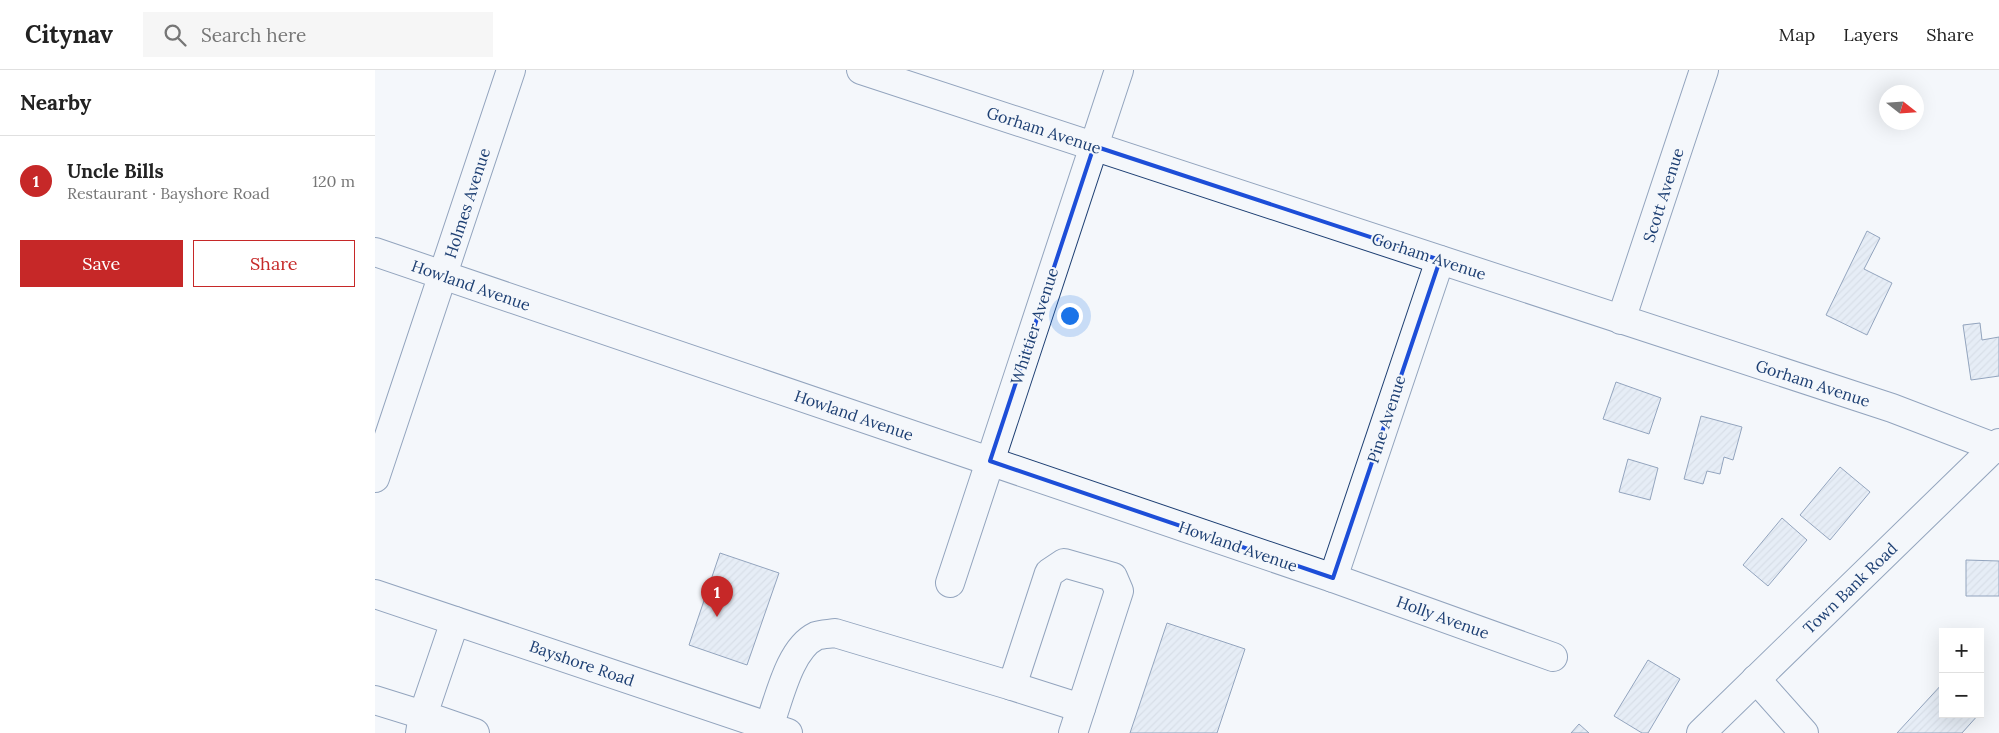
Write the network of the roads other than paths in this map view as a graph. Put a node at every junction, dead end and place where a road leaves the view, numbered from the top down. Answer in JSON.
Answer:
{"nodes":[{"id":1,"x":511,"y":70,"type":"edge"},
{"id":2,"x":861,"y":70,"type":"edge"},
{"id":3,"x":1119,"y":70,"type":"edge"},
{"id":4,"x":1704,"y":70,"type":"edge"},
{"id":5,"x":1094,"y":146,"type":"junction"},
{"id":6,"x":375,"y":252,"type":"edge"},
{"id":7,"x":1439,"y":260,"type":"junction"},
{"id":8,"x":443,"y":275,"type":"junction"},
{"id":9,"x":1621,"y":320,"type":"junction"},
{"id":10,"x":1998,"y":446,"type":"edge"},
{"id":11,"x":990,"y":461,"type":"junction"},
{"id":12,"x":375,"y":478,"type":"edge"},
{"id":13,"x":1333,"y":578,"type":"junction"},
{"id":14,"x":950,"y":582,"type":"dead end"},
{"id":15,"x":375,"y":594,"type":"edge"},
{"id":16,"x":455,"y":621,"type":"junction"},
{"id":17,"x":1553,"y":657,"type":"dead end"},
{"id":18,"x":1756,"y":679,"type":"junction"},
{"id":19,"x":1012,"y":686,"type":"junction"},
{"id":20,"x":375,"y":700,"type":"edge"},
{"id":21,"x":1077,"y":721,"type":"edge"},
{"id":22,"x":422,"y":724,"type":"edge"},
{"id":23,"x":779,"y":730,"type":"edge"},
{"id":24,"x":475,"y":733,"type":"edge"},
{"id":25,"x":1701,"y":733,"type":"edge"},
{"id":26,"x":1804,"y":733,"type":"edge"}],
"edges":[{"from":1,"to":8,"type":"street","name":"Holmes Avenue"},
{"from":2,"to":5,"type":"street","name":"Gorham Avenue"},
{"from":3,"to":5,"type":"street","name":"Whittier Avenue"},
{"from":4,"to":9,"type":"street","name":"Scott Avenue"},
{"from":5,"to":7,"type":"street","name":"Gorham Avenue"},
{"from":5,"to":11,"type":"street","name":"Whittier Avenue"},
{"from":6,"to":8,"type":"street","name":"Howland Avenue"},
{"from":7,"to":9,"type":"street","name":"Gorham Avenue"},
{"from":7,"to":13,"type":"street","name":"Pine Avenue"},
{"from":8,"to":11,"type":"street","name":"Howland Avenue"},
{"from":8,"to":12,"type":"street","name":"Holmes Avenue"},
{"from":9,"to":10,"type":"street","name":"Gorham Avenue"},
{"from":10,"to":18,"type":"street","name":"Town Bank Road"},
{"from":11,"to":13,"type":"street","name":"Howland Avenue"},
{"from":11,"to":14,"type":"street","name":"Whittier Avenue"},
{"from":13,"to":17,"type":"street","name":"Holly Avenue"},
{"from":15,"to":16,"type":"street","name":"Bayshore Road"},
{"from":16,"to":22,"type":"street"},
{"from":16,"to":23,"type":"street","name":"Bayshore Road"},
{"from":18,"to":25,"type":"street","name":"Town Bank Road"},
{"from":18,"to":26,"type":"street"},
{"from":19,"to":21,"type":"street"},
{"from":19,"to":21,"type":"street"},
{"from":19,"to":23,"type":"street"},
{"from":20,"to":22,"type":"street"},
{"from":22,"to":24,"type":"street"}]}
